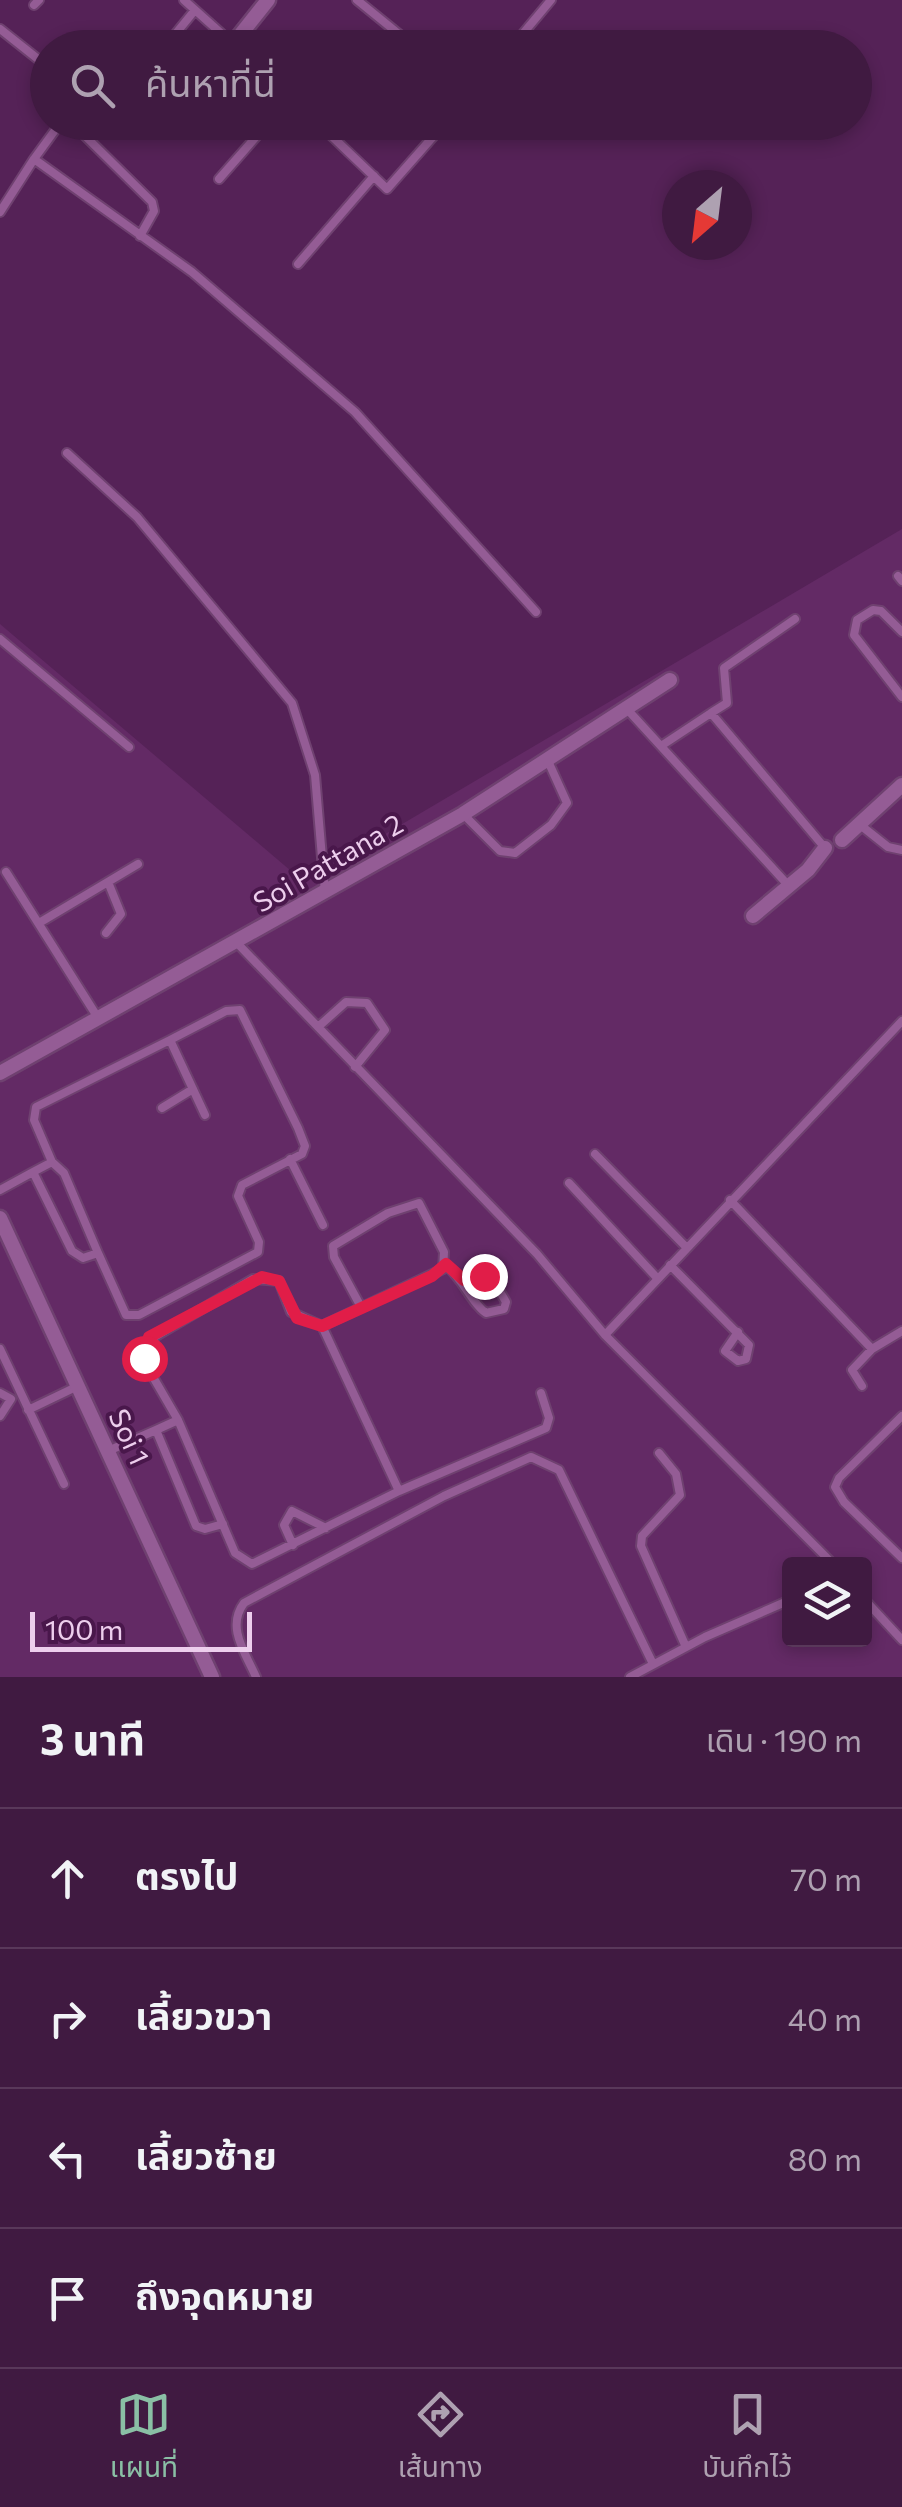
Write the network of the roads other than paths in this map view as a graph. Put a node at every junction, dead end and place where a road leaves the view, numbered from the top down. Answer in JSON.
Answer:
{"nodes":[{"id":1,"x":184,"y":0,"type":"edge"},
{"id":2,"x":268,"y":0,"type":"edge"},
{"id":3,"x":356,"y":0,"type":"edge"},
{"id":4,"x":551,"y":0,"type":"edge"},
{"id":5,"x":195,"y":10,"type":"junction"},
{"id":6,"x":0,"y":29,"type":"edge"},
{"id":7,"x":179,"y":30,"type":"edge"},
{"id":8,"x":217,"y":30,"type":"edge"},
{"id":9,"x":246,"y":30,"type":"edge"},
{"id":10,"x":394,"y":30,"type":"edge"},
{"id":11,"x":526,"y":30,"type":"edge"},
{"id":12,"x":30,"y":52,"type":"edge"},
{"id":13,"x":48,"y":140,"type":"edge"},
{"id":14,"x":89,"y":140,"type":"edge"},
{"id":15,"x":253,"y":140,"type":"edge"},
{"id":16,"x":336,"y":140,"type":"edge"},
{"id":17,"x":430,"y":140,"type":"edge"},
{"id":18,"x":34,"y":159,"type":"junction"},
{"id":19,"x":374,"y":176,"type":"junction"},
{"id":20,"x":219,"y":179,"type":"dead end"},
{"id":21,"x":0,"y":212,"type":"edge"},
{"id":22,"x":140,"y":236,"type":"junction"},
{"id":23,"x":298,"y":264,"type":"dead end"},
{"id":24,"x":66,"y":453,"type":"dead end"},
{"id":25,"x":536,"y":612,"type":"dead end"},
{"id":26,"x":795,"y":620,"type":"dead end"},
{"id":27,"x":902,"y":632,"type":"edge"},
{"id":28,"x":0,"y":639,"type":"edge"},
{"id":29,"x":670,"y":680,"type":"dead end"},
{"id":30,"x":902,"y":697,"type":"edge"},
{"id":31,"x":630,"y":713,"type":"junction"},
{"id":32,"x":712,"y":713,"type":"junction"},
{"id":33,"x":661,"y":746,"type":"junction"},
{"id":34,"x":128,"y":747,"type":"dead end"},
{"id":35,"x":548,"y":761,"type":"junction"},
{"id":36,"x":902,"y":785,"type":"edge"},
{"id":37,"x":463,"y":814,"type":"junction"},
{"id":38,"x":859,"y":824,"type":"junction"},
{"id":39,"x":842,"y":840,"type":"dead end"},
{"id":40,"x":825,"y":848,"type":"joint"},
{"id":41,"x":902,"y":850,"type":"edge"},
{"id":42,"x":138,"y":864,"type":"dead end"},
{"id":43,"x":6,"y":872,"type":"dead end"},
{"id":44,"x":108,"y":882,"type":"junction"},
{"id":45,"x":787,"y":884,"type":"junction"},
{"id":46,"x":326,"y":894,"type":"junction"},
{"id":47,"x":753,"y":916,"type":"dead end"},
{"id":48,"x":38,"y":923,"type":"junction"},
{"id":49,"x":106,"y":933,"type":"dead end"},
{"id":50,"x":238,"y":944,"type":"junction"},
{"id":51,"x":98,"y":1018,"type":"junction"},
{"id":52,"x":902,"y":1021,"type":"edge"},
{"id":53,"x":322,"y":1024,"type":"junction"},
{"id":54,"x":170,"y":1040,"type":"junction"},
{"id":55,"x":355,"y":1067,"type":"junction"},
{"id":56,"x":0,"y":1073,"type":"edge"},
{"id":57,"x":192,"y":1089,"type":"junction"},
{"id":58,"x":162,"y":1108,"type":"dead end"},
{"id":59,"x":205,"y":1115,"type":"dead end"},
{"id":60,"x":595,"y":1154,"type":"dead end"},
{"id":61,"x":290,"y":1160,"type":"junction"},
{"id":62,"x":52,"y":1162,"type":"junction"},
{"id":63,"x":34,"y":1172,"type":"junction"},
{"id":64,"x":569,"y":1183,"type":"dead end"},
{"id":65,"x":0,"y":1190,"type":"edge"},
{"id":66,"x":730,"y":1200,"type":"junction"},
{"id":67,"x":0,"y":1218,"type":"edge"},
{"id":68,"x":323,"y":1225,"type":"dead end"},
{"id":69,"x":686,"y":1247,"type":"junction"},
{"id":70,"x":98,"y":1253,"type":"junction"},
{"id":71,"x":446,"y":1264,"type":"junction"},
{"id":72,"x":670,"y":1265,"type":"junction"},
{"id":73,"x":658,"y":1278,"type":"junction"},
{"id":74,"x":464,"y":1280,"type":"junction"},
{"id":75,"x":361,"y":1307,"type":"junction"},
{"id":76,"x":322,"y":1326,"type":"junction"},
{"id":77,"x":902,"y":1331,"type":"edge"},
{"id":78,"x":738,"y":1332,"type":"dead end"},
{"id":79,"x":605,"y":1335,"type":"junction"},
{"id":80,"x":0,"y":1349,"type":"edge"},
{"id":81,"x":872,"y":1349,"type":"junction"},
{"id":82,"x":78,"y":1386,"type":"junction"},
{"id":83,"x":862,"y":1386,"type":"dead end"},
{"id":84,"x":0,"y":1393,"type":"edge"},
{"id":85,"x":541,"y":1393,"type":"dead end"},
{"id":86,"x":22,"y":1394,"type":"junction"},
{"id":87,"x":11,"y":1399,"type":"junction"},
{"id":88,"x":28,"y":1410,"type":"junction"},
{"id":89,"x":0,"y":1416,"type":"edge"},
{"id":90,"x":902,"y":1416,"type":"edge"},
{"id":91,"x":178,"y":1420,"type":"junction"},
{"id":92,"x":156,"y":1430,"type":"junction"},
{"id":93,"x":108,"y":1451,"type":"junction"},
{"id":94,"x":660,"y":1453,"type":"dead end"},
{"id":95,"x":64,"y":1484,"type":"dead end"},
{"id":96,"x":399,"y":1492,"type":"junction"},
{"id":97,"x":222,"y":1524,"type":"junction"},
{"id":98,"x":326,"y":1528,"type":"junction"},
{"id":99,"x":292,"y":1545,"type":"junction"},
{"id":100,"x":827,"y":1557,"type":"edge"},
{"id":101,"x":902,"y":1558,"type":"edge"},
{"id":102,"x":782,"y":1604,"type":"edge"},
{"id":103,"x":872,"y":1608,"type":"edge"},
{"id":104,"x":902,"y":1640,"type":"edge"},
{"id":105,"x":686,"y":1647,"type":"junction"},
{"id":106,"x":653,"y":1664,"type":"junction"},
{"id":107,"x":212,"y":1677,"type":"edge"},
{"id":108,"x":256,"y":1677,"type":"edge"},
{"id":109,"x":630,"y":1677,"type":"edge"}],
"edges":[{"from":1,"to":5,"type":"lane"},
{"from":2,"to":9,"type":"street"},
{"from":3,"to":10,"type":"lane"},
{"from":4,"to":11,"type":"lane"},
{"from":5,"to":7,"type":"lane"},
{"from":5,"to":8,"type":"lane"},
{"from":6,"to":12,"type":"lane"},
{"from":13,"to":18,"type":"lane"},
{"from":14,"to":22,"type":"lane"},
{"from":15,"to":20,"type":"lane"},
{"from":16,"to":19,"type":"lane"},
{"from":17,"to":19,"type":"lane"},
{"from":18,"to":21,"type":"lane"},
{"from":18,"to":22,"type":"lane"},
{"from":19,"to":23,"type":"lane"},
{"from":22,"to":25,"type":"lane"},
{"from":24,"to":46,"type":"lane"},
{"from":26,"to":32,"type":"lane"},
{"from":27,"to":30,"type":"lane"},
{"from":28,"to":34,"type":"lane"},
{"from":29,"to":31,"type":"street","name":"Soi Pattana 2"},
{"from":31,"to":33,"type":"lane"},
{"from":31,"to":35,"type":"street","name":"Soi Pattana 2"},
{"from":32,"to":33,"type":"lane"},
{"from":32,"to":40,"type":"lane"},
{"from":33,"to":45,"type":"lane"},
{"from":35,"to":37,"type":"street","name":"Soi Pattana 2"},
{"from":35,"to":37,"type":"lane"},
{"from":36,"to":38,"type":"street"},
{"from":37,"to":46,"type":"street","name":"Soi Pattana 2"},
{"from":38,"to":39,"type":"street"},
{"from":38,"to":41,"type":"lane"},
{"from":40,"to":45,"type":"street"},
{"from":42,"to":44,"type":"lane"},
{"from":43,"to":48,"type":"lane"},
{"from":44,"to":48,"type":"lane"},
{"from":44,"to":49,"type":"lane"},
{"from":45,"to":47,"type":"street"},
{"from":46,"to":50,"type":"street","name":"Soi Pattana 2"},
{"from":48,"to":51,"type":"lane"},
{"from":50,"to":51,"type":"street","name":"Soi Pattana 2"},
{"from":50,"to":53,"type":"lane"},
{"from":51,"to":56,"type":"street","name":"Soi Pattana 2"},
{"from":52,"to":66,"type":"lane"},
{"from":53,"to":55,"type":"lane"},
{"from":53,"to":55,"type":"lane"},
{"from":54,"to":57,"type":"lane"},
{"from":54,"to":61,"type":"lane"},
{"from":54,"to":62,"type":"lane"},
{"from":55,"to":79,"type":"lane"},
{"from":57,"to":58,"type":"lane"},
{"from":57,"to":59,"type":"lane"},
{"from":60,"to":69,"type":"lane"},
{"from":61,"to":68,"type":"lane"},
{"from":61,"to":70,"type":"lane"},
{"from":62,"to":63,"type":"lane"},
{"from":62,"to":70,"type":"lane"},
{"from":63,"to":65,"type":"lane"},
{"from":63,"to":70,"type":"lane"},
{"from":64,"to":73,"type":"lane"},
{"from":66,"to":69,"type":"lane"},
{"from":66,"to":81,"type":"lane"},
{"from":67,"to":82,"type":"street","name":"Soi 1"},
{"from":69,"to":72,"type":"lane"},
{"from":71,"to":74,"type":"lane"},
{"from":71,"to":75,"type":"lane"},
{"from":71,"to":75,"type":"lane"},
{"from":72,"to":73,"type":"lane"},
{"from":72,"to":78,"type":"lane"},
{"from":73,"to":79,"type":"lane"},
{"from":74,"to":74,"type":"lane"},
{"from":75,"to":76,"type":"lane"},
{"from":76,"to":91,"type":"lane"},
{"from":76,"to":96,"type":"lane"},
{"from":77,"to":81,"type":"lane"},
{"from":79,"to":100,"type":"lane"},
{"from":80,"to":86,"type":"lane"},
{"from":81,"to":83,"type":"lane"},
{"from":82,"to":88,"type":"lane"},
{"from":82,"to":93,"type":"street","name":"Soi 1"},
{"from":84,"to":87,"type":"lane"},
{"from":85,"to":96,"type":"lane"},
{"from":86,"to":87,"type":"lane"},
{"from":86,"to":88,"type":"lane"},
{"from":87,"to":89,"type":"lane"},
{"from":88,"to":95,"type":"lane"},
{"from":90,"to":101,"type":"lane"},
{"from":91,"to":92,"type":"lane"},
{"from":91,"to":97,"type":"lane"},
{"from":92,"to":93,"type":"lane"},
{"from":92,"to":97,"type":"lane"},
{"from":93,"to":107,"type":"street","name":"Soi 1"},
{"from":94,"to":105,"type":"lane"},
{"from":96,"to":98,"type":"lane"},
{"from":97,"to":99,"type":"lane"},
{"from":98,"to":99,"type":"lane"},
{"from":98,"to":99,"type":"lane"},
{"from":102,"to":105,"type":"lane"},
{"from":103,"to":104,"type":"lane"},
{"from":105,"to":106,"type":"lane"},
{"from":106,"to":108,"type":"lane"},
{"from":106,"to":109,"type":"lane"}]}
